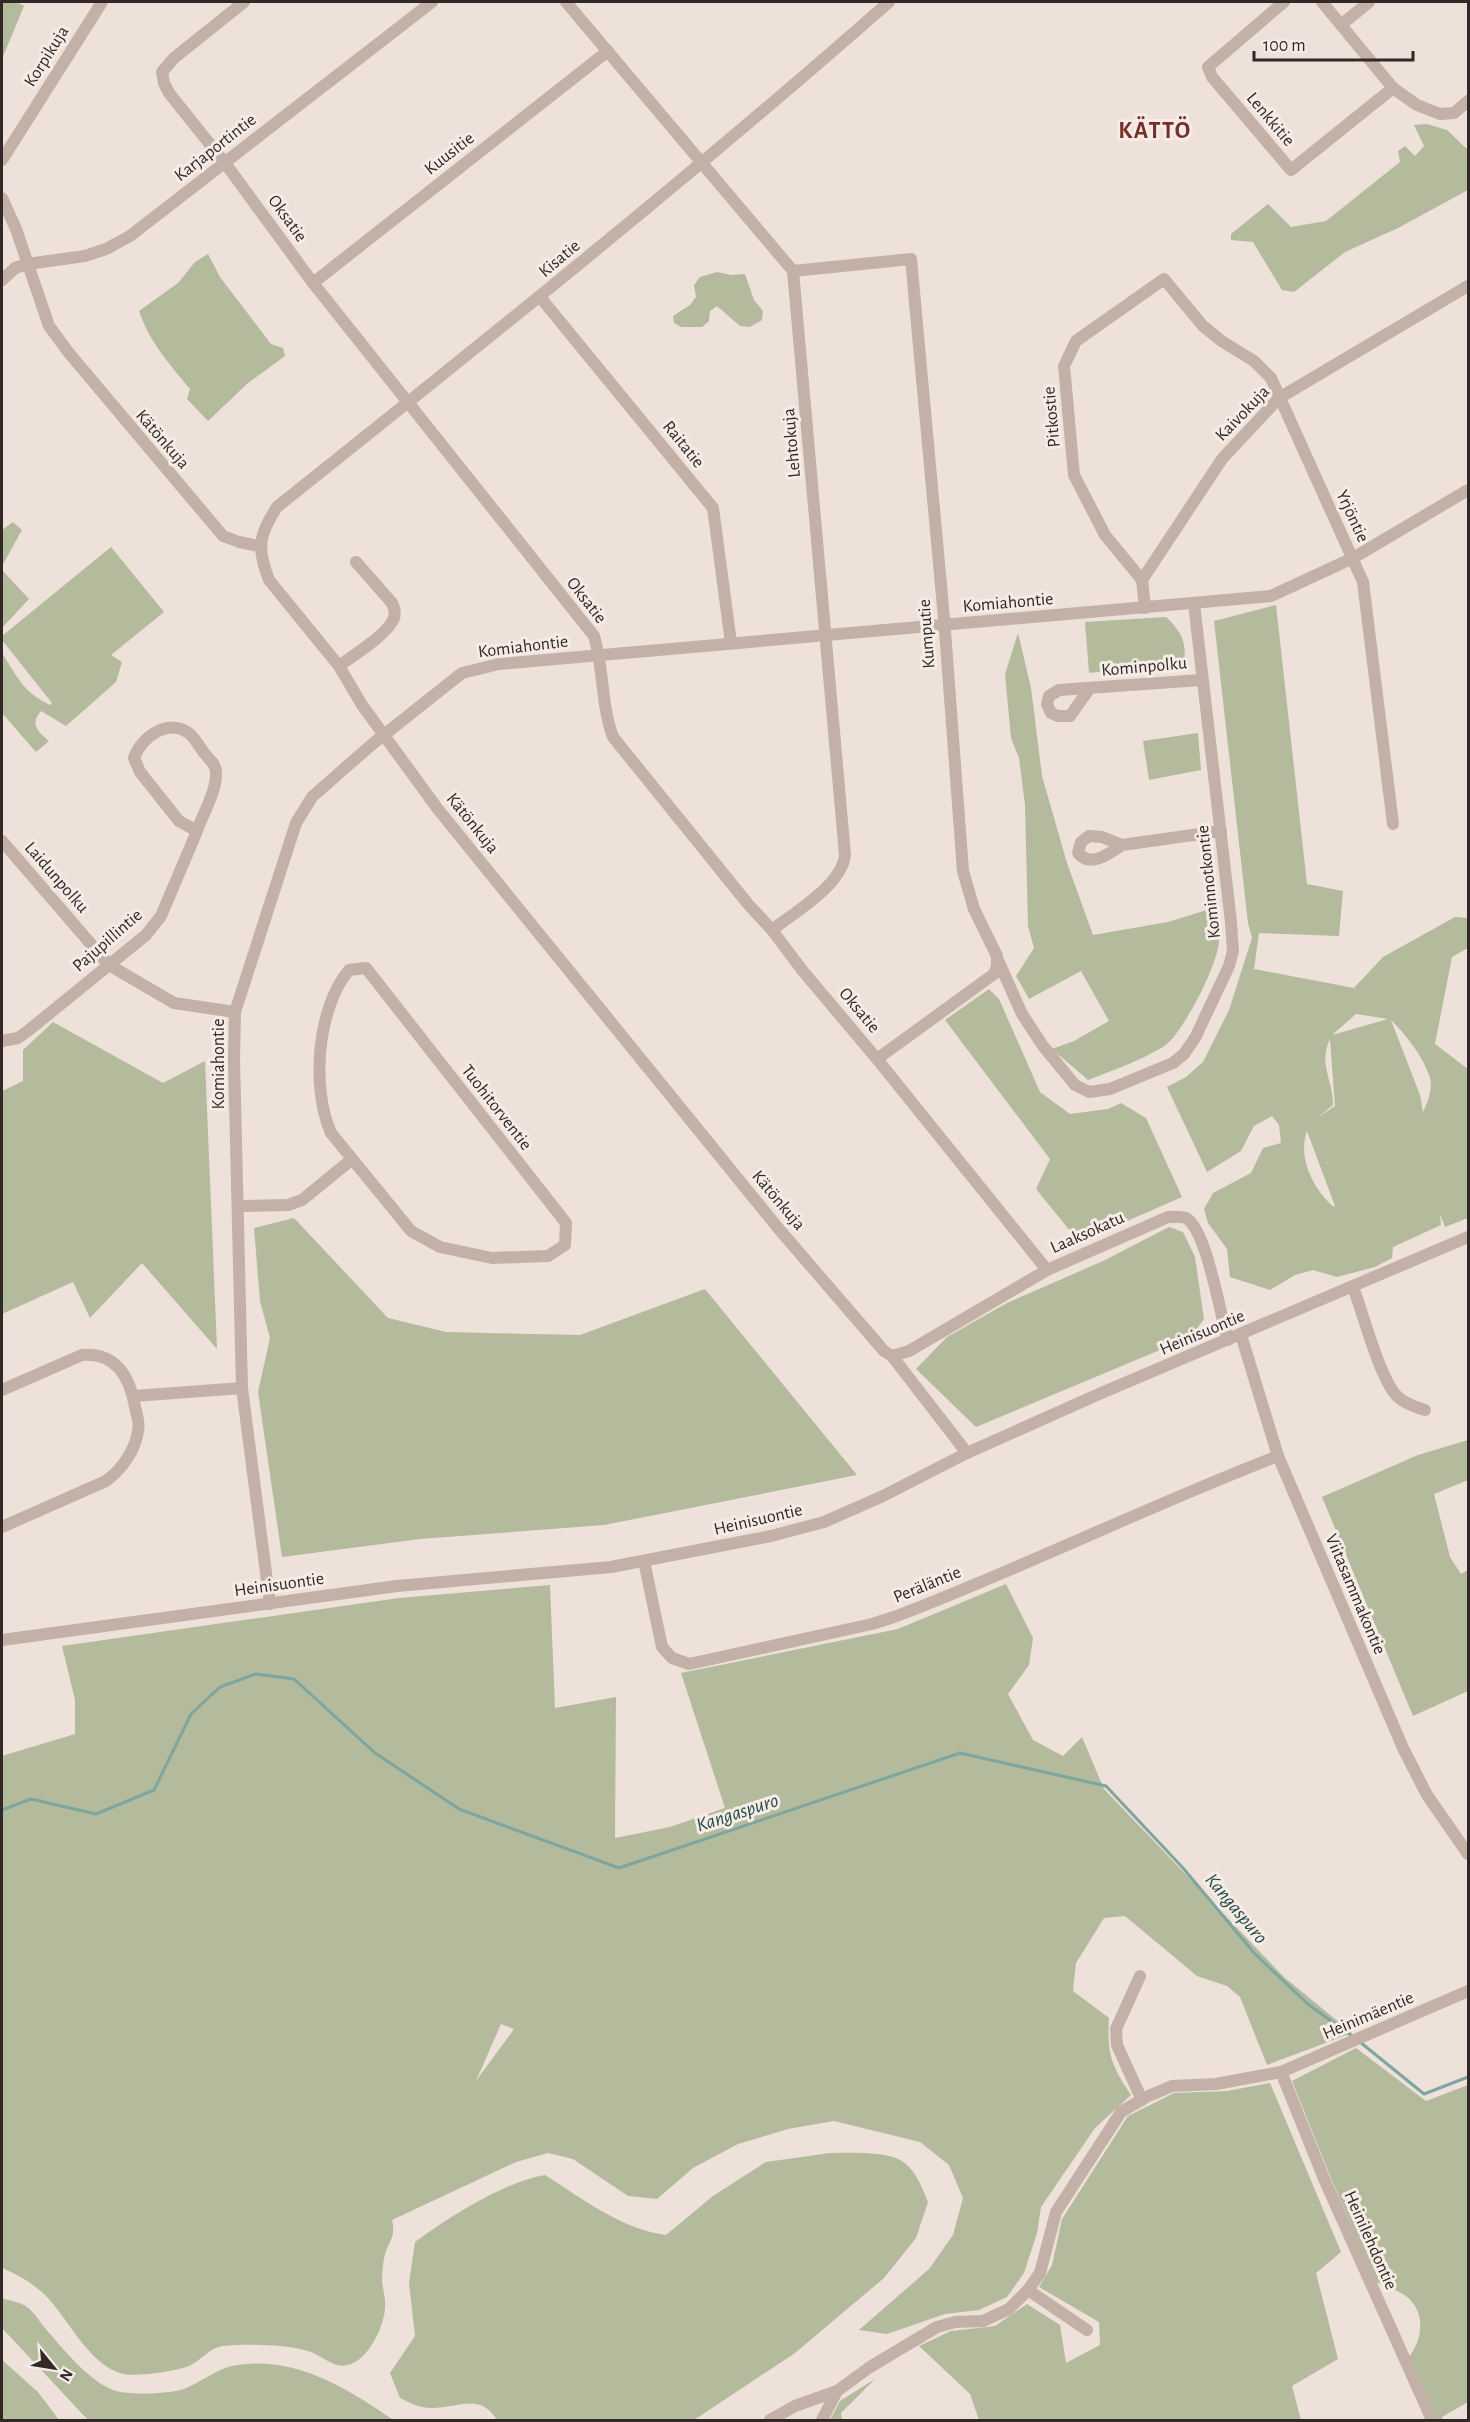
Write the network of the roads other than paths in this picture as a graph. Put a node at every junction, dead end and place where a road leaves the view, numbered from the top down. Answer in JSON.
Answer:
{"nodes":[{"id":1,"x":102,"y":2,"type":"edge"},
{"id":2,"x":244,"y":2,"type":"edge"},
{"id":3,"x":432,"y":2,"type":"edge"},
{"id":4,"x":566,"y":2,"type":"edge"},
{"id":5,"x":1284,"y":2,"type":"edge"},
{"id":6,"x":1322,"y":2,"type":"edge"},
{"id":7,"x":1369,"y":2,"type":"edge"},
{"id":8,"x":885,"y":3,"type":"edge"},
{"id":9,"x":1341,"y":25,"type":"junction"},
{"id":10,"x":608,"y":51,"type":"junction"},
{"id":11,"x":1393,"y":88,"type":"junction"},
{"id":12,"x":1468,"y":101,"type":"edge"},
{"id":13,"x":2,"y":160,"type":"edge"},
{"id":14,"x":703,"y":162,"type":"junction"},
{"id":15,"x":225,"y":163,"type":"junction"},
{"id":16,"x":2,"y":198,"type":"edge"},
{"id":17,"x":27,"y":264,"type":"junction"},
{"id":18,"x":794,"y":271,"type":"junction"},
{"id":19,"x":1164,"y":279,"type":"joint"},
{"id":20,"x":2,"y":280,"type":"edge"},
{"id":21,"x":313,"y":283,"type":"junction"},
{"id":22,"x":1468,"y":286,"type":"edge"},
{"id":23,"x":540,"y":297,"type":"junction"},
{"id":24,"x":1279,"y":398,"type":"junction"},
{"id":25,"x":408,"y":403,"type":"junction"},
{"id":26,"x":1468,"y":490,"type":"edge"},
{"id":27,"x":259,"y":546,"type":"junction"},
{"id":28,"x":1353,"y":558,"type":"junction"},
{"id":29,"x":356,"y":562,"type":"dead end"},
{"id":30,"x":1142,"y":580,"type":"junction"},
{"id":31,"x":1194,"y":604,"type":"junction"},
{"id":32,"x":1145,"y":608,"type":"junction"},
{"id":33,"x":944,"y":626,"type":"junction"},
{"id":34,"x":827,"y":637,"type":"junction"},
{"id":35,"x":731,"y":643,"type":"junction"},
{"id":36,"x":600,"y":656,"type":"junction"},
{"id":37,"x":339,"y":666,"type":"junction"},
{"id":38,"x":1201,"y":680,"type":"junction"},
{"id":39,"x":1090,"y":688,"type":"dead end"},
{"id":40,"x":383,"y":735,"type":"junction"},
{"id":41,"x":1393,"y":824,"type":"dead end"},
{"id":42,"x":197,"y":831,"type":"junction"},
{"id":43,"x":1221,"y":831,"type":"junction"},
{"id":44,"x":2,"y":841,"type":"edge"},
{"id":45,"x":1122,"y":845,"type":"dead end"},
{"id":46,"x":772,"y":930,"type":"junction"},
{"id":47,"x":996,"y":956,"type":"junction"},
{"id":48,"x":109,"y":965,"type":"junction"},
{"id":49,"x":235,"y":1012,"type":"junction"},
{"id":50,"x":2,"y":1041,"type":"edge"},
{"id":51,"x":877,"y":1059,"type":"junction"},
{"id":52,"x":351,"y":1160,"type":"junction"},
{"id":53,"x":239,"y":1206,"type":"junction"},
{"id":54,"x":1468,"y":1237,"type":"edge"},
{"id":55,"x":1047,"y":1270,"type":"junction"},
{"id":56,"x":1353,"y":1287,"type":"junction"},
{"id":57,"x":1241,"y":1335,"type":"junction"},
{"id":58,"x":1228,"y":1340,"type":"junction"},
{"id":59,"x":892,"y":1356,"type":"junction"},
{"id":60,"x":242,"y":1388,"type":"junction"},
{"id":61,"x":2,"y":1390,"type":"edge"},
{"id":62,"x":134,"y":1396,"type":"junction"},
{"id":63,"x":1425,"y":1410,"type":"dead end"},
{"id":64,"x":967,"y":1453,"type":"junction"},
{"id":65,"x":1278,"y":1456,"type":"junction"},
{"id":66,"x":2,"y":1527,"type":"edge"},
{"id":67,"x":644,"y":1561,"type":"junction"},
{"id":68,"x":270,"y":1604,"type":"junction"},
{"id":69,"x":2,"y":1640,"type":"edge"},
{"id":70,"x":1468,"y":1854,"type":"edge"},
{"id":71,"x":1140,"y":1976,"type":"dead end"},
{"id":72,"x":1468,"y":1991,"type":"edge"},
{"id":73,"x":1281,"y":2072,"type":"junction"},
{"id":74,"x":1142,"y":2100,"type":"junction"},
{"id":75,"x":1028,"y":2290,"type":"junction"},
{"id":76,"x":1087,"y":2330,"type":"dead end"},
{"id":77,"x":837,"y":2391,"type":"junction"},
{"id":78,"x":770,"y":2421,"type":"edge"},
{"id":79,"x":822,"y":2421,"type":"edge"},
{"id":80,"x":1432,"y":2421,"type":"edge"}],
"edges":[{"from":1,"to":13,"type":"street","name":"Korpikuja"},
{"from":2,"to":15,"type":"street","name":"Oksatie"},
{"from":3,"to":15,"type":"street","name":"Karjaportintie"},
{"from":4,"to":10,"type":"street"},
{"from":5,"to":11,"type":"street","name":"Lenkkitie"},
{"from":6,"to":9,"type":"street"},
{"from":7,"to":9,"type":"street"},
{"from":8,"to":14,"type":"street","name":"Kisatie"},
{"from":9,"to":11,"type":"street"},
{"from":10,"to":14,"type":"street"},
{"from":10,"to":21,"type":"street","name":"Kuusitie"},
{"from":11,"to":12,"type":"street"},
{"from":14,"to":18,"type":"street"},
{"from":14,"to":23,"type":"street","name":"Kisatie"},
{"from":15,"to":17,"type":"street","name":"Karjaportintie"},
{"from":15,"to":21,"type":"street","name":"Oksatie"},
{"from":16,"to":17,"type":"street","name":"Kätönkuja"},
{"from":17,"to":20,"type":"street","name":"Karjaportintie"},
{"from":17,"to":27,"type":"street","name":"Kätönkuja"},
{"from":18,"to":33,"type":"street","name":"Kumputie"},
{"from":18,"to":34,"type":"street","name":"Lehtokuja"},
{"from":19,"to":24,"type":"street","name":"Yrjöntie"},
{"from":19,"to":30,"type":"street","name":"Pitkostie"},
{"from":21,"to":25,"type":"street","name":"Oksatie"},
{"from":22,"to":24,"type":"street","name":"Kaivokuja"},
{"from":23,"to":25,"type":"street","name":"Kisatie"},
{"from":23,"to":35,"type":"street","name":"Raitatie"},
{"from":24,"to":28,"type":"street","name":"Yrjöntie"},
{"from":24,"to":30,"type":"street","name":"Kaivokuja"},
{"from":25,"to":27,"type":"street","name":"Kisatie"},
{"from":25,"to":36,"type":"street","name":"Oksatie"},
{"from":26,"to":28,"type":"street","name":"Komiahontie"},
{"from":27,"to":37,"type":"street","name":"Kätönkuja"},
{"from":28,"to":31,"type":"street","name":"Komiahontie"},
{"from":28,"to":41,"type":"street","name":"Yrjöntie"},
{"from":29,"to":37,"type":"street"},
{"from":30,"to":32,"type":"street"},
{"from":31,"to":32,"type":"street","name":"Komiahontie"},
{"from":31,"to":38,"type":"street","name":"Kominnotkontie"},
{"from":32,"to":33,"type":"street","name":"Komiahontie"},
{"from":33,"to":34,"type":"street","name":"Komiahontie"},
{"from":33,"to":47,"type":"street","name":"Kumputie"},
{"from":34,"to":35,"type":"street","name":"Komiahontie"},
{"from":34,"to":46,"type":"street","name":"Lehtokuja"},
{"from":35,"to":36,"type":"street","name":"Komiahontie"},
{"from":36,"to":40,"type":"street","name":"Komiahontie"},
{"from":36,"to":46,"type":"street","name":"Oksatie"},
{"from":37,"to":40,"type":"street","name":"Kätönkuja"},
{"from":38,"to":39,"type":"street","name":"Kominpolku"},
{"from":38,"to":43,"type":"street","name":"Kominnotkontie"},
{"from":40,"to":49,"type":"street","name":"Komiahontie"},
{"from":40,"to":59,"type":"street","name":"Kätönkuja"},
{"from":42,"to":42,"type":"street","name":"Pajupillintie"},
{"from":42,"to":48,"type":"street","name":"Pajupillintie"},
{"from":43,"to":45,"type":"street"},
{"from":43,"to":47,"type":"street","name":"Kominnotkontie"},
{"from":44,"to":48,"type":"street","name":"Laidunpolku"},
{"from":46,"to":51,"type":"street","name":"Oksatie"},
{"from":47,"to":51,"type":"street"},
{"from":48,"to":49,"type":"street","name":"Laidunpolku"},
{"from":48,"to":50,"type":"street","name":"Pajupillintie"},
{"from":49,"to":53,"type":"street","name":"Komiahontie"},
{"from":51,"to":55,"type":"street","name":"Oksatie"},
{"from":52,"to":52,"type":"street","name":"Tuohitorventie"},
{"from":52,"to":53,"type":"street"},
{"from":53,"to":60,"type":"street","name":"Komiahontie"},
{"from":54,"to":56,"type":"street","name":"Heinisuontie"},
{"from":55,"to":58,"type":"street","name":"Laaksokatu"},
{"from":55,"to":59,"type":"street","name":"Laaksokatu"},
{"from":56,"to":57,"type":"street","name":"Heinisuontie"},
{"from":56,"to":63,"type":"street"},
{"from":57,"to":58,"type":"street","name":"Heinisuontie"},
{"from":57,"to":65,"type":"street","name":"Viitasammakontie"},
{"from":58,"to":64,"type":"street","name":"Heinisuontie"},
{"from":59,"to":64,"type":"street","name":"Kätönkuja"},
{"from":60,"to":62,"type":"street"},
{"from":60,"to":68,"type":"street","name":"Komiahontie"},
{"from":61,"to":62,"type":"street"},
{"from":62,"to":66,"type":"street"},
{"from":64,"to":67,"type":"street","name":"Heinisuontie"},
{"from":65,"to":67,"type":"street","name":"Peräläntie"},
{"from":65,"to":70,"type":"street","name":"Viitasammakontie"},
{"from":67,"to":68,"type":"street","name":"Heinisuontie"},
{"from":68,"to":69,"type":"street","name":"Heinisuontie"},
{"from":71,"to":74,"type":"street"},
{"from":72,"to":73,"type":"street","name":"Heinimäentie"},
{"from":73,"to":74,"type":"street","name":"Heinimäentie"},
{"from":73,"to":80,"type":"street","name":"Heinilehdontie"},
{"from":74,"to":75,"type":"street","name":"Heinimäentie"},
{"from":75,"to":76,"type":"street"},
{"from":75,"to":77,"type":"street","name":"Heinimäentie"},
{"from":77,"to":78,"type":"street"},
{"from":77,"to":79,"type":"street"}]}
